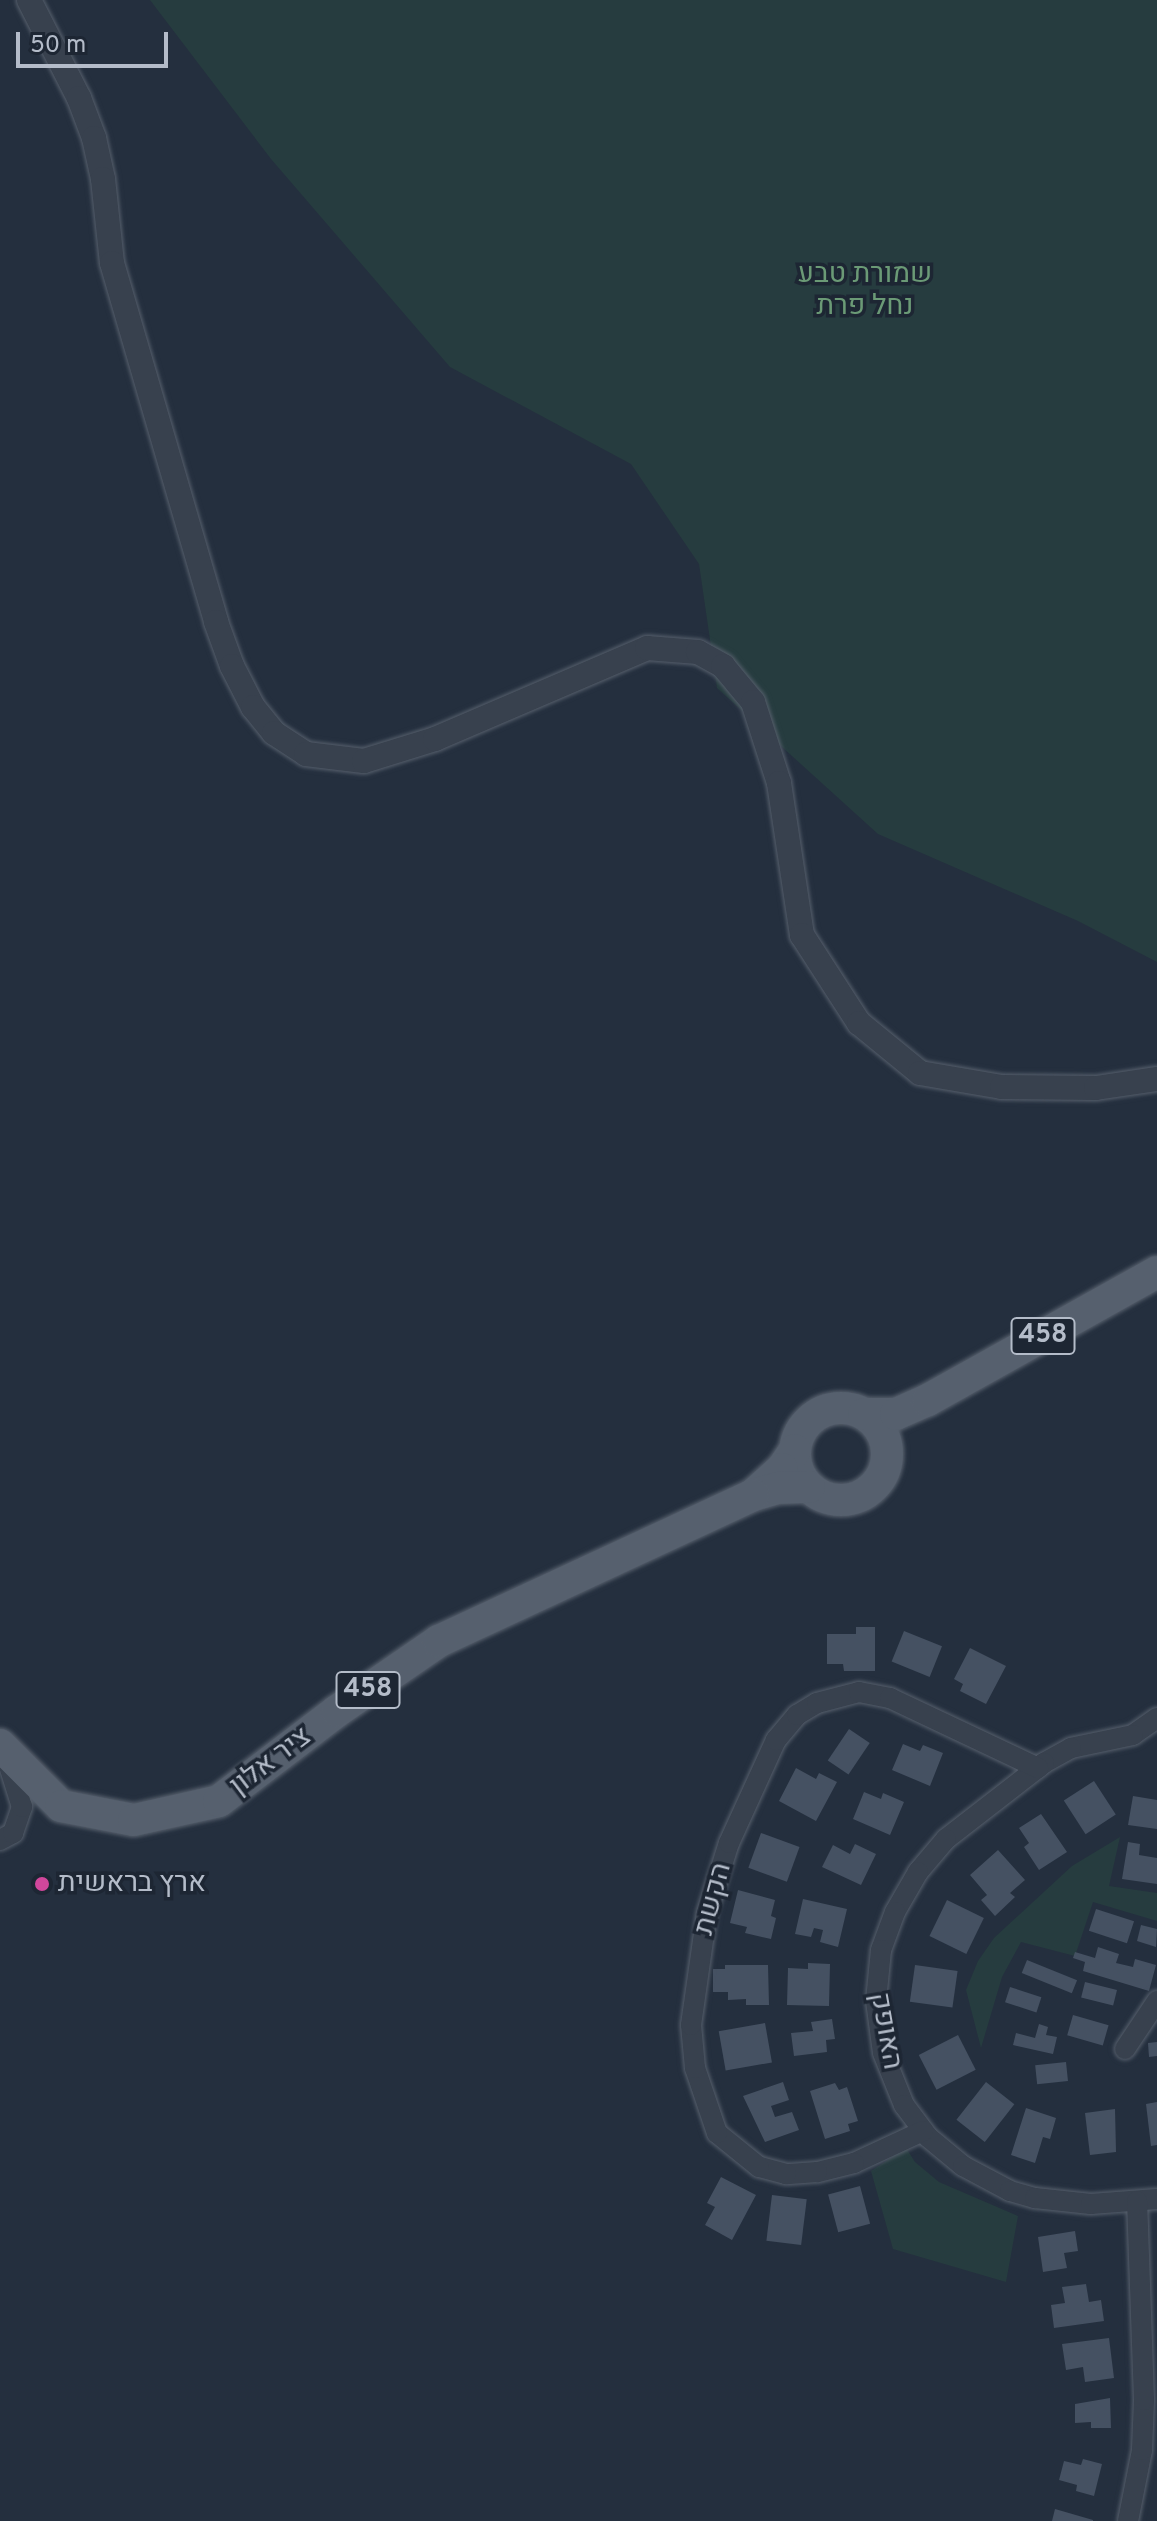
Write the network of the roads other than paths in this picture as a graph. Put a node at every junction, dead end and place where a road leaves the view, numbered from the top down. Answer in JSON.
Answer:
{"nodes":[{"id":1,"x":29,"y":0,"type":"edge"},
{"id":2,"x":1157,"y":1079,"type":"edge"},
{"id":3,"x":1157,"y":1272,"type":"edge"},
{"id":4,"x":928,"y":1400,"type":"junction"},
{"id":5,"x":864,"y":1414,"type":"junction"},
{"id":6,"x":795,"y":1450,"type":"junction"},
{"id":7,"x":886,"y":1457,"type":"junction"},
{"id":8,"x":809,"y":1487,"type":"junction"},
{"id":9,"x":753,"y":1495,"type":"junction"},
{"id":10,"x":1157,"y":1718,"type":"edge"},
{"id":11,"x":2,"y":1746,"type":"edge"},
{"id":12,"x":1038,"y":1768,"type":"junction"},
{"id":13,"x":0,"y":1840,"type":"edge"},
{"id":14,"x":1157,"y":2001,"type":"edge"},
{"id":15,"x":1125,"y":2049,"type":"dead end"},
{"id":16,"x":923,"y":2131,"type":"junction"},
{"id":17,"x":1147,"y":2200,"type":"edge"},
{"id":18,"x":1128,"y":2521,"type":"edge"}],
"edges":[{"from":1,"to":2,"type":"street"},
{"from":3,"to":4,"type":"main road","number":"458"},
{"from":4,"to":5,"type":"main road","number":"458"},
{"from":4,"to":7,"type":"main road","number":"458"},
{"from":5,"to":6,"type":"main road"},
{"from":5,"to":7,"type":"main road"},
{"from":6,"to":8,"type":"main road"},
{"from":6,"to":9,"type":"main road","name":"ציר אלון","number":"458"},
{"from":7,"to":8,"type":"main road"},
{"from":8,"to":9,"type":"main road","name":"ציר אלון","number":"458"},
{"from":9,"to":11,"type":"main road","name":"ציר אלון","number":"458"},
{"from":10,"to":12,"type":"street","name":"האופק"},
{"from":11,"to":13,"type":"street"},
{"from":12,"to":16,"type":"street","name":"האופק"},
{"from":12,"to":16,"type":"street","name":"הקשת"},
{"from":14,"to":15,"type":"street"},
{"from":16,"to":17,"type":"street","name":"האופק"},
{"from":17,"to":18,"type":"street"}]}
